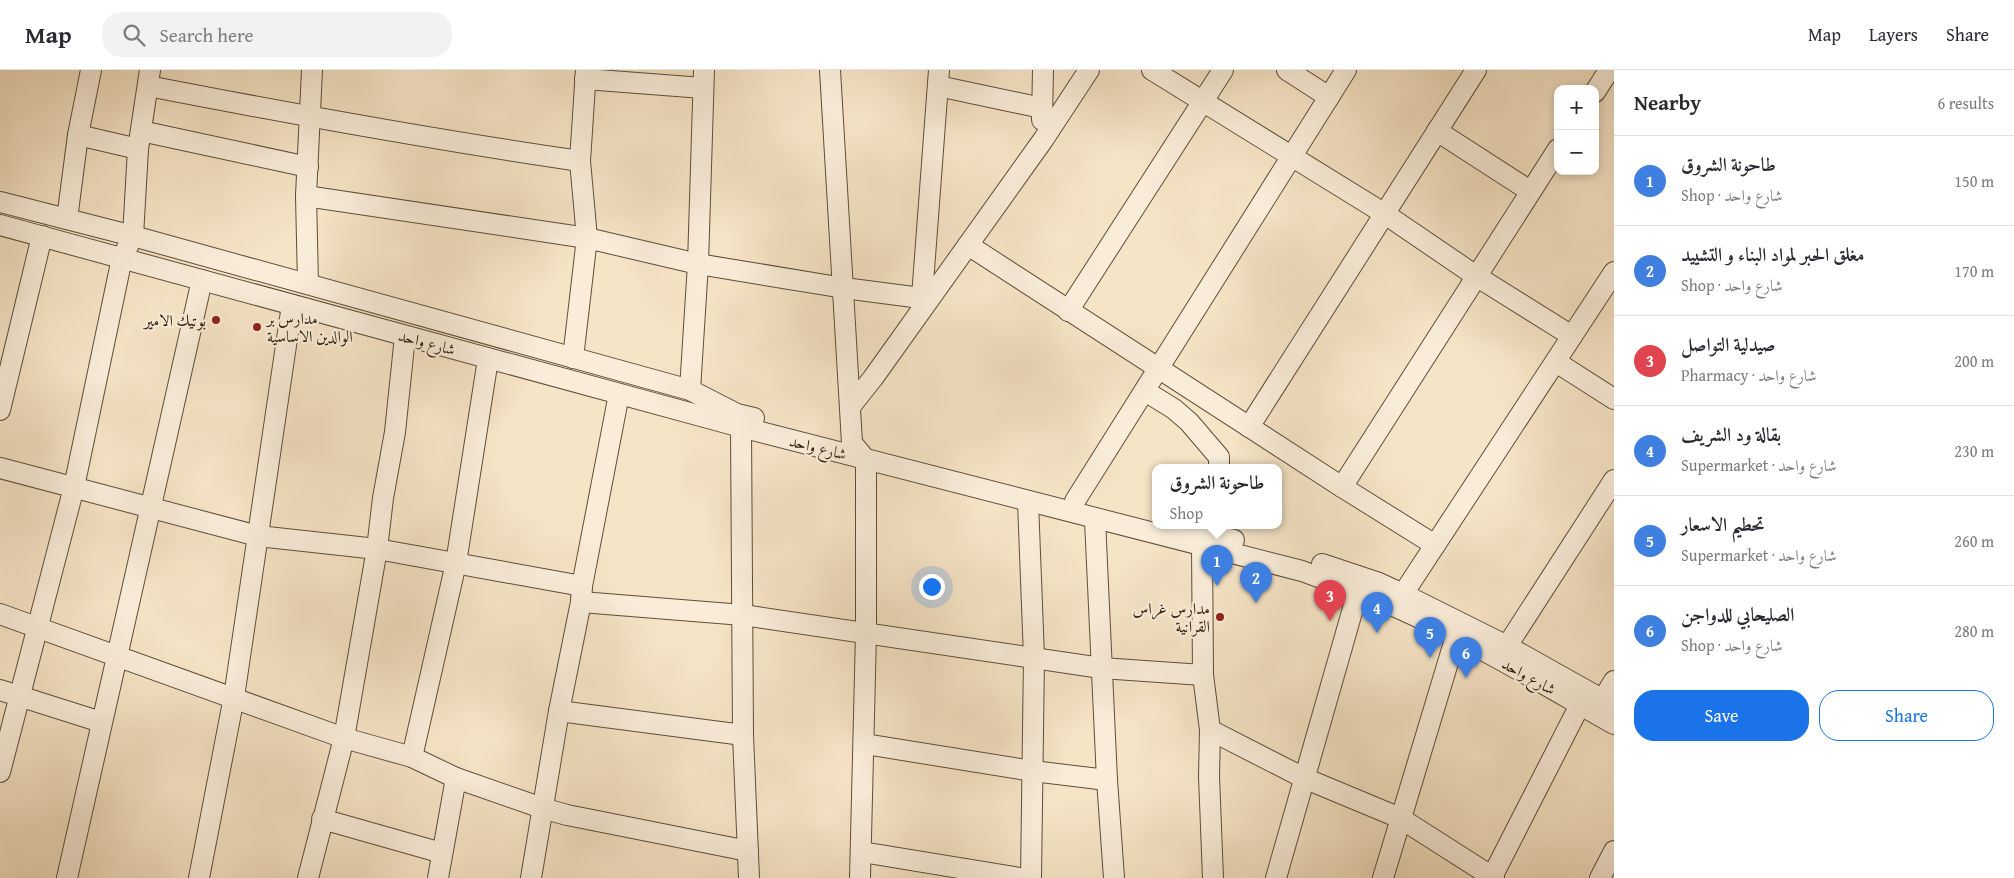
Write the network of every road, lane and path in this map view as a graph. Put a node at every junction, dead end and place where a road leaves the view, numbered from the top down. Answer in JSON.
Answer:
{"nodes":[{"id":1,"x":91,"y":70,"type":"edge"},
{"id":2,"x":312,"y":70,"type":"edge"},
{"id":3,"x":830,"y":70,"type":"edge"},
{"id":4,"x":1043,"y":70,"type":"edge"},
{"id":5,"x":1089,"y":70,"type":"edge"},
{"id":6,"x":1152,"y":70,"type":"edge"},
{"id":7,"x":1223,"y":70,"type":"edge"},
{"id":8,"x":1287,"y":70,"type":"edge"},
{"id":9,"x":1346,"y":70,"type":"edge"},
{"id":10,"x":1476,"y":70,"type":"edge"},
{"id":11,"x":1610,"y":70,"type":"edge"},
{"id":12,"x":585,"y":75,"type":"edge"},
{"id":13,"x":149,"y":78,"type":"edge"},
{"id":14,"x":939,"y":78,"type":"edge"},
{"id":15,"x":704,"y":79,"type":"edge"},
{"id":16,"x":1599,"y":86,"type":"edge"},
{"id":17,"x":1329,"y":97,"type":"junction"},
{"id":18,"x":1203,"y":101,"type":"junction"},
{"id":19,"x":1042,"y":108,"type":"junction"},
{"id":20,"x":310,"y":118,"type":"junction"},
{"id":21,"x":1437,"y":131,"type":"junction"},
{"id":22,"x":78,"y":135,"type":"junction"},
{"id":23,"x":139,"y":140,"type":"junction"},
{"id":24,"x":1042,"y":140,"type":"junction"},
{"id":25,"x":1554,"y":155,"type":"edge"},
{"id":26,"x":1291,"y":156,"type":"junction"},
{"id":27,"x":580,"y":161,"type":"junction"},
{"id":28,"x":308,"y":167,"type":"junction"},
{"id":29,"x":1530,"y":192,"type":"junction"},
{"id":30,"x":306,"y":196,"type":"junction"},
{"id":31,"x":0,"y":202,"type":"edge"},
{"id":32,"x":1385,"y":214,"type":"junction"},
{"id":33,"x":67,"y":219,"type":"junction"},
{"id":34,"x":0,"y":225,"type":"edge"},
{"id":35,"x":42,"y":236,"type":"junction"},
{"id":36,"x":133,"y":236,"type":"junction"},
{"id":37,"x":587,"y":238,"type":"junction"},
{"id":38,"x":968,"y":245,"type":"junction"},
{"id":39,"x":122,"y":258,"type":"junction"},
{"id":40,"x":698,"y":264,"type":"junction"},
{"id":41,"x":1614,"y":272,"type":"edge"},
{"id":42,"x":1476,"y":276,"type":"junction"},
{"id":43,"x":202,"y":280,"type":"junction"},
{"id":44,"x":308,"y":284,"type":"junction"},
{"id":45,"x":844,"y":288,"type":"junction"},
{"id":46,"x":921,"y":304,"type":"junction"},
{"id":47,"x":292,"y":305,"type":"junction"},
{"id":48,"x":1068,"y":310,"type":"junction"},
{"id":49,"x":405,"y":336,"type":"junction"},
{"id":50,"x":1572,"y":336,"type":"junction"},
{"id":51,"x":573,"y":358,"type":"junction"},
{"id":52,"x":488,"y":359,"type":"junction"},
{"id":53,"x":1556,"y":362,"type":"junction"},
{"id":54,"x":1158,"y":368,"type":"junction"},
{"id":55,"x":690,"y":390,"type":"junction"},
{"id":56,"x":1144,"y":391,"type":"junction"},
{"id":57,"x":619,"y":394,"type":"junction"},
{"id":58,"x":1614,"y":399,"type":"edge"},
{"id":59,"x":850,"y":407,"type":"junction"},
{"id":60,"x":0,"y":410,"type":"edge"},
{"id":61,"x":1249,"y":426,"type":"junction"},
{"id":62,"x":741,"y":427,"type":"junction"},
{"id":63,"x":852,"y":443,"type":"junction"},
{"id":64,"x":866,"y":460,"type":"junction"},
{"id":65,"x":1219,"y":464,"type":"edge"},
{"id":66,"x":0,"y":468,"type":"edge"},
{"id":67,"x":1614,"y":480,"type":"edge"},
{"id":68,"x":74,"y":487,"type":"junction"},
{"id":69,"x":1342,"y":487,"type":"junction"},
{"id":70,"x":1074,"y":501,"type":"junction"},
{"id":71,"x":1028,"y":502,"type":"junction"},
{"id":72,"x":151,"y":508,"type":"junction"},
{"id":73,"x":1152,"y":519,"type":"edge"},
{"id":74,"x":1095,"y":520,"type":"junction"},
{"id":75,"x":1188,"y":529,"type":"edge"},
{"id":76,"x":258,"y":536,"type":"junction"},
{"id":77,"x":1207,"y":543,"type":"junction"},
{"id":78,"x":1435,"y":545,"type":"junction"},
{"id":79,"x":376,"y":549,"type":"junction"},
{"id":80,"x":456,"y":563,"type":"junction"},
{"id":81,"x":1358,"y":591,"type":"junction"},
{"id":82,"x":582,"y":594,"type":"junction"},
{"id":83,"x":1403,"y":594,"type":"junction"},
{"id":84,"x":0,"y":614,"type":"edge"},
{"id":85,"x":743,"y":616,"type":"junction"},
{"id":86,"x":38,"y":626,"type":"junction"},
{"id":87,"x":866,"y":634,"type":"junction"},
{"id":88,"x":1456,"y":636,"type":"junction"},
{"id":89,"x":1507,"y":646,"type":"junction"},
{"id":90,"x":118,"y":655,"type":"junction"},
{"id":91,"x":1034,"y":656,"type":"junction"},
{"id":92,"x":1101,"y":668,"type":"junction"},
{"id":93,"x":1203,"y":675,"type":"junction"},
{"id":94,"x":1614,"y":681,"type":"edge"},
{"id":95,"x":0,"y":690,"type":"edge"},
{"id":96,"x":20,"y":696,"type":"junction"},
{"id":97,"x":234,"y":697,"type":"junction"},
{"id":98,"x":1596,"y":703,"type":"edge"},
{"id":99,"x":559,"y":711,"type":"junction"},
{"id":100,"x":101,"y":722,"type":"junction"},
{"id":101,"x":1614,"y":724,"type":"edge"},
{"id":102,"x":1210,"y":730,"type":"junction"},
{"id":103,"x":742,"y":735,"type":"junction"},
{"id":104,"x":344,"y":738,"type":"junction"},
{"id":105,"x":865,"y":744,"type":"junction"},
{"id":106,"x":412,"y":757,"type":"junction"},
{"id":107,"x":1033,"y":770,"type":"junction"},
{"id":108,"x":0,"y":772,"type":"edge"},
{"id":109,"x":456,"y":778,"type":"junction"},
{"id":110,"x":1304,"y":778,"type":"junction"},
{"id":111,"x":1107,"y":780,"type":"junction"},
{"id":112,"x":542,"y":808,"type":"junction"},
{"id":113,"x":1400,"y":818,"type":"junction"},
{"id":114,"x":322,"y":819,"type":"junction"},
{"id":115,"x":748,"y":851,"type":"junction"},
{"id":116,"x":862,"y":852,"type":"junction"},
{"id":117,"x":442,"y":853,"type":"junction"},
{"id":118,"x":1613,"y":856,"type":"edge"},
{"id":119,"x":1493,"y":877,"type":"edge"},
{"id":120,"x":67,"y":878,"type":"edge"},
{"id":121,"x":199,"y":878,"type":"edge"},
{"id":122,"x":308,"y":878,"type":"edge"},
{"id":123,"x":438,"y":878,"type":"edge"},
{"id":124,"x":531,"y":878,"type":"edge"},
{"id":125,"x":749,"y":878,"type":"edge"},
{"id":126,"x":860,"y":878,"type":"edge"},
{"id":127,"x":1020,"y":878,"type":"edge"},
{"id":128,"x":1031,"y":878,"type":"edge"},
{"id":129,"x":1114,"y":878,"type":"edge"},
{"id":130,"x":1213,"y":878,"type":"edge"},
{"id":131,"x":1276,"y":878,"type":"edge"},
{"id":132,"x":1383,"y":878,"type":"edge"},
{"id":133,"x":1600,"y":878,"type":"edge"}],
"edges":[{"from":1,"to":22,"type":"street"},
{"from":2,"to":20,"type":"street"},
{"from":3,"to":45,"type":"street"},
{"from":4,"to":19,"type":"street"},
{"from":5,"to":24,"type":"street"},
{"from":6,"to":18,"type":"street"},
{"from":7,"to":18,"type":"street"},
{"from":8,"to":17,"type":"street"},
{"from":9,"to":17,"type":"street"},
{"from":10,"to":21,"type":"street"},
{"from":11,"to":16,"type":"street"},
{"from":12,"to":15,"type":"street"},
{"from":12,"to":27,"type":"street"},
{"from":13,"to":20,"type":"street"},
{"from":13,"to":23,"type":"street"},
{"from":14,"to":19,"type":"street"},
{"from":14,"to":46,"type":"street"},
{"from":15,"to":40,"type":"street"},
{"from":17,"to":26,"type":"street"},
{"from":18,"to":26,"type":"street"},
{"from":18,"to":48,"type":"street"},
{"from":19,"to":24,"type":"street"},
{"from":20,"to":27,"type":"street"},
{"from":20,"to":28,"type":"street"},
{"from":21,"to":29,"type":"street"},
{"from":21,"to":32,"type":"street"},
{"from":22,"to":23,"type":"street"},
{"from":22,"to":33,"type":"street"},
{"from":23,"to":28,"type":"street"},
{"from":23,"to":36,"type":"street"},
{"from":24,"to":38,"type":"street"},
{"from":25,"to":29,"type":"street"},
{"from":26,"to":32,"type":"street"},
{"from":26,"to":54,"type":"street"},
{"from":27,"to":37,"type":"street"},
{"from":28,"to":30,"type":"street"},
{"from":29,"to":42,"type":"street"},
{"from":30,"to":37,"type":"street"},
{"from":30,"to":44,"type":"street"},
{"from":31,"to":33,"type":"street","name":"شارع واحد"},
{"from":32,"to":42,"type":"street"},
{"from":32,"to":61,"type":"street"},
{"from":33,"to":36,"type":"street","name":"شارع واحد"},
{"from":34,"to":35,"type":"street","name":"شارع واحد"},
{"from":35,"to":39,"type":"street","name":"شارع واحد"},
{"from":35,"to":60,"type":"street"},
{"from":36,"to":39,"type":"street"},
{"from":36,"to":44,"type":"street","name":"شارع واحد"},
{"from":37,"to":40,"type":"street"},
{"from":37,"to":51,"type":"street"},
{"from":38,"to":46,"type":"street"},
{"from":38,"to":48,"type":"street"},
{"from":39,"to":43,"type":"street","name":"شارع واحد"},
{"from":39,"to":68,"type":"street"},
{"from":40,"to":45,"type":"street"},
{"from":40,"to":55,"type":"street"},
{"from":41,"to":50,"type":"street"},
{"from":42,"to":50,"type":"street"},
{"from":42,"to":69,"type":"street"},
{"from":43,"to":47,"type":"street","name":"شارع واحد"},
{"from":43,"to":72,"type":"street"},
{"from":44,"to":51,"type":"street","name":"شارع واحد"},
{"from":45,"to":46,"type":"street"},
{"from":45,"to":59,"type":"street"},
{"from":46,"to":59,"type":"street"},
{"from":47,"to":49,"type":"street","name":"شارع واحد"},
{"from":47,"to":76,"type":"street"},
{"from":48,"to":54,"type":"street"},
{"from":49,"to":52,"type":"street","name":"شارع واحد"},
{"from":49,"to":79,"type":"street"},
{"from":50,"to":53,"type":"street"},
{"from":51,"to":55,"type":"street","name":"شارع واحد"},
{"from":52,"to":57,"type":"street","name":"شارع واحد"},
{"from":52,"to":80,"type":"street"},
{"from":53,"to":58,"type":"street"},
{"from":53,"to":78,"type":"street"},
{"from":54,"to":56,"type":"street"},
{"from":54,"to":61,"type":"street"},
{"from":55,"to":63,"type":"street","name":"شارع واحد"},
{"from":56,"to":65,"type":"street"},
{"from":56,"to":70,"type":"street"},
{"from":57,"to":62,"type":"street","name":"شارع واحد"},
{"from":57,"to":82,"type":"street"},
{"from":59,"to":63,"type":"street"},
{"from":61,"to":69,"type":"street"},
{"from":62,"to":64,"type":"street","name":"شارع واحد"},
{"from":62,"to":85,"type":"street"},
{"from":63,"to":64,"type":"street"},
{"from":63,"to":70,"type":"street","name":"شارع واحد"},
{"from":64,"to":71,"type":"street","name":"شارع واحد"},
{"from":64,"to":87,"type":"street"},
{"from":66,"to":68,"type":"street"},
{"from":67,"to":89,"type":"street"},
{"from":68,"to":72,"type":"street"},
{"from":68,"to":86,"type":"street"},
{"from":69,"to":78,"type":"street"},
{"from":70,"to":73,"type":"street","name":"شارع واحد"},
{"from":71,"to":74,"type":"street","name":"شارع واحد"},
{"from":71,"to":91,"type":"street"},
{"from":72,"to":76,"type":"street"},
{"from":72,"to":90,"type":"street"},
{"from":74,"to":77,"type":"street","name":"شارع واحد"},
{"from":74,"to":92,"type":"street"},
{"from":75,"to":77,"type":"street","name":"شارع واحد"},
{"from":76,"to":79,"type":"street"},
{"from":76,"to":97,"type":"street"},
{"from":77,"to":81,"type":"street","name":"شارع واحد"},
{"from":77,"to":83,"type":"street","name":"شارع واحد"},
{"from":77,"to":93,"type":"street"},
{"from":78,"to":83,"type":"street"},
{"from":79,"to":80,"type":"street"},
{"from":79,"to":104,"type":"street"},
{"from":80,"to":82,"type":"street"},
{"from":80,"to":106,"type":"street"},
{"from":81,"to":88,"type":"street","name":"شارع واحد"},
{"from":81,"to":110,"type":"street"},
{"from":82,"to":85,"type":"street"},
{"from":82,"to":99,"type":"street"},
{"from":83,"to":89,"type":"street","name":"شارع واحد"},
{"from":84,"to":86,"type":"street"},
{"from":85,"to":87,"type":"street"},
{"from":85,"to":103,"type":"street"},
{"from":86,"to":90,"type":"street"},
{"from":86,"to":96,"type":"street"},
{"from":87,"to":91,"type":"street"},
{"from":87,"to":105,"type":"street"},
{"from":88,"to":98,"type":"street","name":"شارع واحد"},
{"from":88,"to":113,"type":"street"},
{"from":89,"to":98,"type":"street","name":"شارع واحد"},
{"from":90,"to":97,"type":"street"},
{"from":90,"to":100,"type":"street"},
{"from":91,"to":92,"type":"street"},
{"from":91,"to":107,"type":"street"},
{"from":92,"to":93,"type":"street"},
{"from":92,"to":111,"type":"street"},
{"from":93,"to":102,"type":"street"},
{"from":94,"to":98,"type":"street"},
{"from":95,"to":96,"type":"street"},
{"from":96,"to":100,"type":"street"},
{"from":96,"to":108,"type":"street"},
{"from":97,"to":104,"type":"street"},
{"from":97,"to":121,"type":"street"},
{"from":98,"to":101,"type":"street","name":"شارع واحد"},
{"from":98,"to":119,"type":"street"},
{"from":99,"to":103,"type":"street"},
{"from":99,"to":112,"type":"street"},
{"from":100,"to":120,"type":"street"},
{"from":102,"to":110,"type":"street"},
{"from":102,"to":130,"type":"street"},
{"from":103,"to":115,"type":"street"},
{"from":104,"to":106,"type":"street"},
{"from":104,"to":114,"type":"street"},
{"from":105,"to":107,"type":"street"},
{"from":105,"to":116,"type":"street"},
{"from":106,"to":109,"type":"street"},
{"from":107,"to":111,"type":"street"},
{"from":107,"to":128,"type":"street"},
{"from":109,"to":112,"type":"street"},
{"from":109,"to":117,"type":"street"},
{"from":110,"to":113,"type":"street"},
{"from":110,"to":131,"type":"street"},
{"from":111,"to":129,"type":"street"},
{"from":112,"to":115,"type":"street"},
{"from":112,"to":124,"type":"street"},
{"from":113,"to":119,"type":"street"},
{"from":113,"to":132,"type":"street"},
{"from":114,"to":117,"type":"street"},
{"from":114,"to":122,"type":"street"},
{"from":115,"to":125,"type":"street"},
{"from":116,"to":126,"type":"street"},
{"from":116,"to":127,"type":"street"},
{"from":117,"to":123,"type":"street"},
{"from":118,"to":133,"type":"street"}]}
